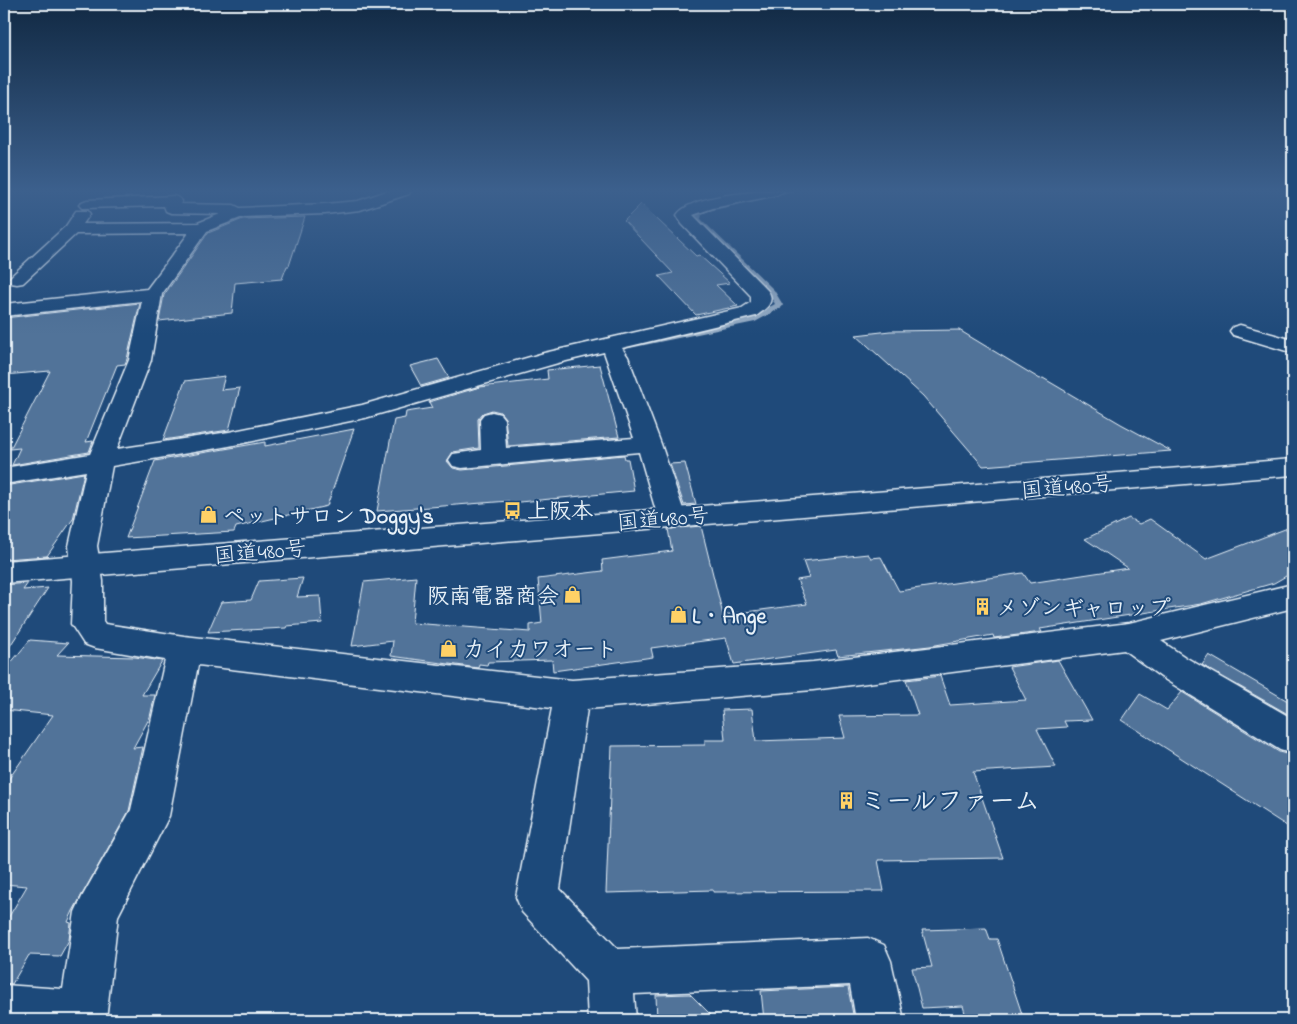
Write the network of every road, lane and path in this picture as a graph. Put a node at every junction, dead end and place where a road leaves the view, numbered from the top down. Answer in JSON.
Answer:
{"nodes":[{"id":1,"x":61,"y":239,"type":"edge"},
{"id":2,"x":193,"y":239,"type":"edge"},
{"id":3,"x":706,"y":239,"type":"edge"},
{"id":4,"x":17,"y":279,"type":"dead end"},
{"id":5,"x":153,"y":294,"type":"junction"},
{"id":6,"x":4,"y":310,"type":"edge"},
{"id":7,"x":1240,"y":331,"type":"dead end"},
{"id":8,"x":610,"y":345,"type":"junction"},
{"id":9,"x":1293,"y":347,"type":"edge"},
{"id":10,"x":492,"y":419,"type":"dead end"},
{"id":11,"x":649,"y":444,"type":"junction"},
{"id":12,"x":494,"y":458,"type":"junction"},
{"id":13,"x":101,"y":459,"type":"junction"},
{"id":14,"x":462,"y":460,"type":"dead end"},
{"id":15,"x":1293,"y":468,"type":"edge"},
{"id":16,"x":4,"y":476,"type":"edge"},
{"id":17,"x":672,"y":518,"type":"junction"},
{"id":18,"x":85,"y":565,"type":"junction"},
{"id":19,"x":4,"y":572,"type":"edge"},
{"id":20,"x":1293,"y":596,"type":"edge"},
{"id":21,"x":1129,"y":636,"type":"junction"},
{"id":22,"x":184,"y":650,"type":"junction"},
{"id":23,"x":572,"y":695,"type":"junction"},
{"id":24,"x":1293,"y":738,"type":"edge"},
{"id":25,"x":609,"y":972,"type":"junction"},
{"id":26,"x":4,"y":1009,"type":"edge"},
{"id":27,"x":83,"y":1017,"type":"edge"},
{"id":28,"x":612,"y":1020,"type":"edge"},
{"id":29,"x":880,"y":1020,"type":"edge"}],
"edges":[{"from":1,"to":4,"type":"main road"},
{"from":2,"to":5,"type":"main road"},
{"from":3,"to":8,"type":"main road"},
{"from":5,"to":6,"type":"main road"},
{"from":5,"to":13,"type":"main road"},
{"from":7,"to":9,"type":"main road"},
{"from":8,"to":11,"type":"main road"},
{"from":8,"to":13,"type":"main road"},
{"from":10,"to":12,"type":"main road"},
{"from":11,"to":12,"type":"main road"},
{"from":11,"to":17,"type":"main road"},
{"from":12,"to":14,"type":"main road"},
{"from":13,"to":16,"type":"main road"},
{"from":13,"to":18,"type":"main road"},
{"from":15,"to":17,"type":"main road","name":"国道480号"},
{"from":17,"to":18,"type":"main road","name":"国道480号"},
{"from":18,"to":19,"type":"main road","name":"国道480号"},
{"from":18,"to":22,"type":"main road"},
{"from":20,"to":21,"type":"main road"},
{"from":21,"to":23,"type":"main road"},
{"from":21,"to":24,"type":"main road"},
{"from":22,"to":23,"type":"main road"},
{"from":22,"to":27,"type":"main road"},
{"from":23,"to":25,"type":"main road"},
{"from":25,"to":28,"type":"main road"},
{"from":25,"to":29,"type":"main road"},
{"from":26,"to":27,"type":"main road"}]}
